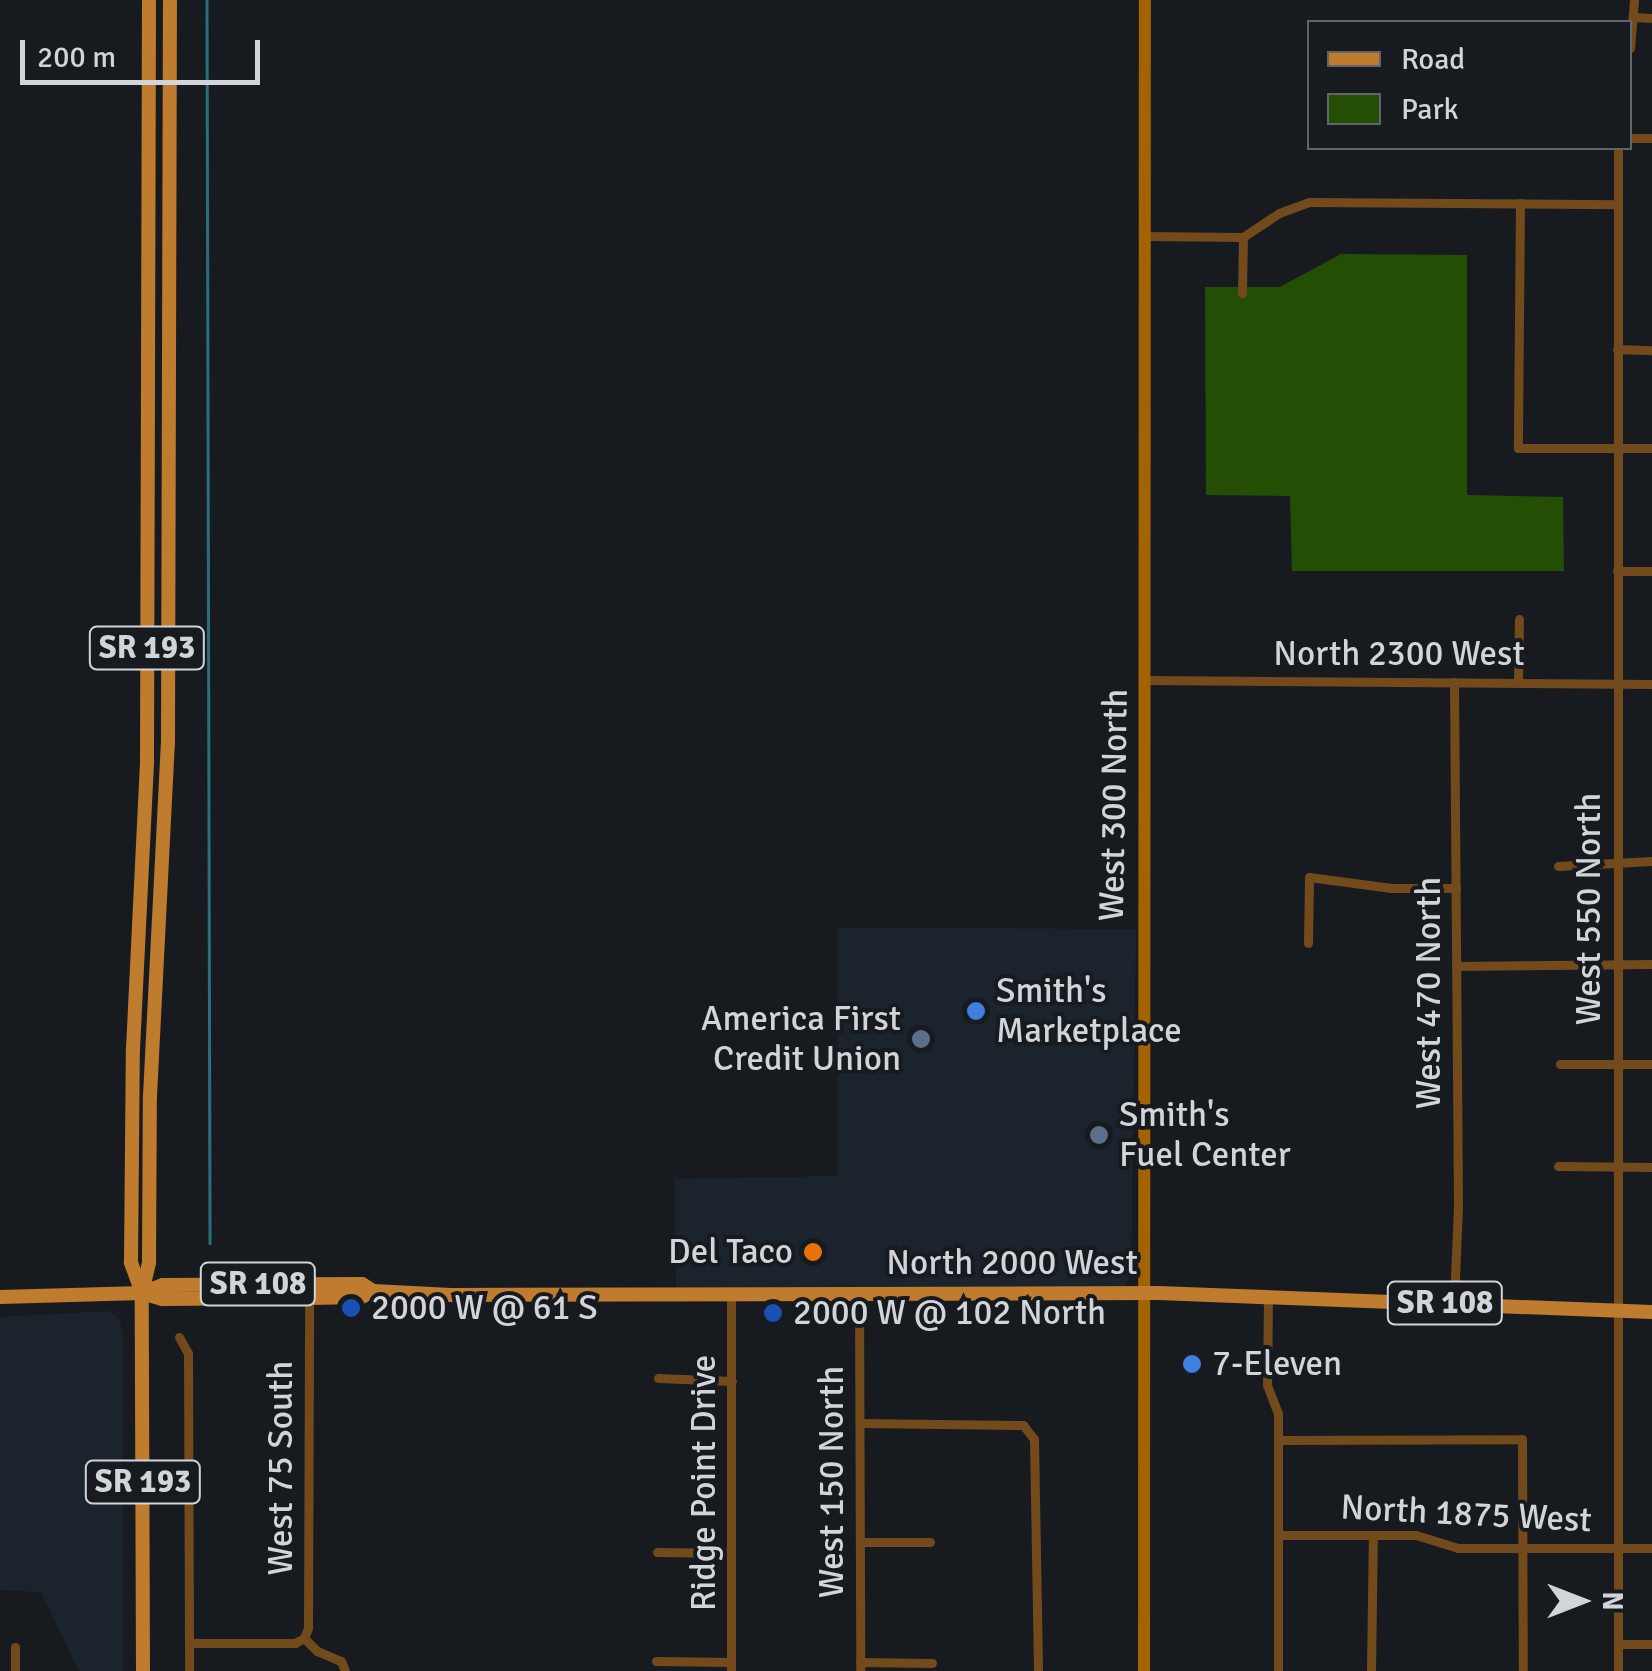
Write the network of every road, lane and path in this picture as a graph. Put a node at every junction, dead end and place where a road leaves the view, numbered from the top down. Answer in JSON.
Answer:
{"nodes":[{"id":1,"x":148,"y":0,"type":"edge"},
{"id":2,"x":170,"y":0,"type":"edge"},
{"id":3,"x":1145,"y":0,"type":"edge"},
{"id":4,"x":1634,"y":0,"type":"edge"},
{"id":5,"x":1634,"y":18,"type":"junction"},
{"id":6,"x":1652,"y":18,"type":"edge"},
{"id":7,"x":1632,"y":33,"type":"edge"},
{"id":8,"x":1618,"y":150,"type":"edge"},
{"id":9,"x":1520,"y":204,"type":"junction"},
{"id":10,"x":1618,"y":204,"type":"junction"},
{"id":11,"x":1144,"y":236,"type":"junction"},
{"id":12,"x":1242,"y":237,"type":"junction"},
{"id":13,"x":1242,"y":293,"type":"dead end"},
{"id":14,"x":1617,"y":349,"type":"junction"},
{"id":15,"x":1652,"y":350,"type":"edge"},
{"id":16,"x":1616,"y":448,"type":"junction"},
{"id":17,"x":1652,"y":448,"type":"edge"},
{"id":18,"x":1617,"y":571,"type":"junction"},
{"id":19,"x":1652,"y":571,"type":"edge"},
{"id":20,"x":1519,"y":619,"type":"dead end"},
{"id":21,"x":1145,"y":680,"type":"junction"},
{"id":22,"x":1454,"y":682,"type":"junction"},
{"id":23,"x":1518,"y":682,"type":"junction"},
{"id":24,"x":1616,"y":684,"type":"junction"},
{"id":25,"x":1652,"y":684,"type":"edge"},
{"id":26,"x":1616,"y":861,"type":"junction"},
{"id":27,"x":1652,"y":861,"type":"edge"},
{"id":28,"x":1558,"y":866,"type":"dead end"},
{"id":29,"x":1456,"y":888,"type":"junction"},
{"id":30,"x":1308,"y":943,"type":"dead end"},
{"id":31,"x":1616,"y":964,"type":"junction"},
{"id":32,"x":1652,"y":964,"type":"edge"},
{"id":33,"x":1456,"y":966,"type":"junction"},
{"id":34,"x":1616,"y":1063,"type":"junction"},
{"id":35,"x":1560,"y":1064,"type":"dead end"},
{"id":36,"x":1652,"y":1064,"type":"edge"},
{"id":37,"x":1558,"y":1166,"type":"dead end"},
{"id":38,"x":1616,"y":1166,"type":"junction"},
{"id":39,"x":1652,"y":1167,"type":"edge"},
{"id":40,"x":373,"y":1291,"type":"junction"},
{"id":41,"x":142,"y":1293,"type":"junction"},
{"id":42,"x":859,"y":1293,"type":"junction"},
{"id":43,"x":731,"y":1294,"type":"junction"},
{"id":44,"x":1143,"y":1294,"type":"junction"},
{"id":45,"x":0,"y":1296,"type":"edge"},
{"id":46,"x":1268,"y":1296,"type":"junction"},
{"id":47,"x":309,"y":1298,"type":"junction"},
{"id":48,"x":1454,"y":1303,"type":"junction"},
{"id":49,"x":1617,"y":1310,"type":"junction"},
{"id":50,"x":1652,"y":1312,"type":"edge"},
{"id":51,"x":180,"y":1337,"type":"dead end"},
{"id":52,"x":658,"y":1378,"type":"dead end"},
{"id":53,"x":732,"y":1381,"type":"junction"},
{"id":54,"x":860,"y":1422,"type":"junction"},
{"id":55,"x":1278,"y":1440,"type":"junction"},
{"id":56,"x":1278,"y":1535,"type":"junction"},
{"id":57,"x":1373,"y":1535,"type":"junction"},
{"id":58,"x":860,"y":1542,"type":"junction"},
{"id":59,"x":930,"y":1542,"type":"dead end"},
{"id":60,"x":1522,"y":1548,"type":"junction"},
{"id":61,"x":1618,"y":1548,"type":"junction"},
{"id":62,"x":1652,"y":1548,"type":"edge"},
{"id":63,"x":657,"y":1552,"type":"dead end"},
{"id":64,"x":732,"y":1553,"type":"junction"},
{"id":65,"x":304,"y":1638,"type":"junction"},
{"id":66,"x":189,"y":1643,"type":"junction"},
{"id":67,"x":1618,"y":1644,"type":"junction"},
{"id":68,"x":1652,"y":1644,"type":"edge"},
{"id":69,"x":15,"y":1647,"type":"dead end"},
{"id":70,"x":656,"y":1661,"type":"dead end"},
{"id":71,"x":932,"y":1663,"type":"dead end"},
{"id":72,"x":731,"y":1666,"type":"edge"},
{"id":73,"x":860,"y":1667,"type":"edge"},
{"id":74,"x":14,"y":1671,"type":"edge"},
{"id":75,"x":143,"y":1671,"type":"edge"},
{"id":76,"x":189,"y":1671,"type":"edge"},
{"id":77,"x":345,"y":1671,"type":"edge"},
{"id":78,"x":1038,"y":1671,"type":"edge"},
{"id":79,"x":1144,"y":1671,"type":"edge"},
{"id":80,"x":1278,"y":1671,"type":"edge"},
{"id":81,"x":1372,"y":1671,"type":"edge"},
{"id":82,"x":1523,"y":1671,"type":"edge"},
{"id":83,"x":1618,"y":1671,"type":"edge"}],
"edges":[{"from":1,"to":41,"type":"main road","number":"SR 193"},
{"from":2,"to":41,"type":"main road","number":"SR 193"},
{"from":3,"to":11,"type":"main road","name":"West 300 North"},
{"from":4,"to":5,"type":"street"},
{"from":5,"to":6,"type":"street"},
{"from":5,"to":7,"type":"street"},
{"from":8,"to":10,"type":"street","name":"West 550 North"},
{"from":9,"to":10,"type":"street"},
{"from":9,"to":12,"type":"street"},
{"from":9,"to":16,"type":"street"},
{"from":10,"to":14,"type":"street","name":"West 550 North"},
{"from":11,"to":12,"type":"street"},
{"from":11,"to":21,"type":"main road","name":"West 300 North"},
{"from":12,"to":13,"type":"street"},
{"from":14,"to":15,"type":"street"},
{"from":14,"to":16,"type":"street","name":"West 550 North"},
{"from":16,"to":17,"type":"street"},
{"from":16,"to":18,"type":"street","name":"West 550 North"},
{"from":18,"to":19,"type":"street"},
{"from":18,"to":24,"type":"street","name":"West 550 North"},
{"from":20,"to":23,"type":"street"},
{"from":21,"to":22,"type":"street","name":"North 2300 West"},
{"from":21,"to":44,"type":"main road","name":"West 300 North"},
{"from":22,"to":23,"type":"street","name":"North 2300 West"},
{"from":22,"to":29,"type":"street","name":"West 470 North"},
{"from":23,"to":24,"type":"street","name":"North 2300 West"},
{"from":24,"to":25,"type":"street","name":"North 2300 West"},
{"from":24,"to":26,"type":"street","name":"West 550 North"},
{"from":26,"to":27,"type":"street"},
{"from":26,"to":28,"type":"street"},
{"from":26,"to":31,"type":"street","name":"West 550 North"},
{"from":29,"to":30,"type":"street"},
{"from":29,"to":33,"type":"street","name":"West 470 North"},
{"from":31,"to":32,"type":"street"},
{"from":31,"to":33,"type":"street"},
{"from":31,"to":34,"type":"street","name":"West 550 North"},
{"from":33,"to":48,"type":"street","name":"West 470 North"},
{"from":34,"to":35,"type":"street"},
{"from":34,"to":36,"type":"street"},
{"from":34,"to":38,"type":"street","name":"West 550 North"},
{"from":37,"to":38,"type":"street"},
{"from":38,"to":39,"type":"street"},
{"from":38,"to":49,"type":"street","name":"West 550 North"},
{"from":40,"to":41,"type":"main road","name":"North 2000 West","number":"SR 108"},
{"from":40,"to":43,"type":"main road","name":"North 2000 West","number":"SR 108"},
{"from":40,"to":47,"type":"main road","name":"North 2000 West","number":"SR 108"},
{"from":41,"to":45,"type":"main road","name":"North 2000 West","number":"SR 108"},
{"from":41,"to":47,"type":"main road","name":"North 2000 West","number":"SR 108"},
{"from":41,"to":75,"type":"main road","number":"SR 193"},
{"from":42,"to":43,"type":"main road","name":"North 2000 West","number":"SR 108"},
{"from":42,"to":44,"type":"main road","name":"North 2000 West","number":"SR 108"},
{"from":42,"to":54,"type":"street","name":"West 150 North"},
{"from":43,"to":53,"type":"street","name":"Ridge Point Drive"},
{"from":44,"to":46,"type":"main road","name":"North 2000 West","number":"SR 108"},
{"from":44,"to":79,"type":"main road","name":"West 300 North"},
{"from":46,"to":48,"type":"main road","name":"North 2000 West","number":"SR 108"},
{"from":46,"to":55,"type":"street"},
{"from":47,"to":65,"type":"street","name":"West 75 South"},
{"from":48,"to":49,"type":"main road","name":"North 2000 West","number":"SR 108"},
{"from":49,"to":50,"type":"main road","name":"North 2000 West","number":"SR 108"},
{"from":49,"to":61,"type":"street","name":"West 550 North"},
{"from":51,"to":66,"type":"street"},
{"from":52,"to":53,"type":"street"},
{"from":53,"to":64,"type":"street","name":"Ridge Point Drive"},
{"from":54,"to":58,"type":"street","name":"West 150 North"},
{"from":54,"to":78,"type":"street"},
{"from":55,"to":56,"type":"street"},
{"from":55,"to":60,"type":"street"},
{"from":56,"to":57,"type":"street","name":"North 1875 West"},
{"from":56,"to":80,"type":"street"},
{"from":57,"to":60,"type":"street","name":"North 1875 West"},
{"from":57,"to":81,"type":"street"},
{"from":58,"to":59,"type":"street"},
{"from":58,"to":73,"type":"street","name":"West 150 North"},
{"from":60,"to":61,"type":"street","name":"North 1875 West"},
{"from":60,"to":82,"type":"street"},
{"from":61,"to":62,"type":"street","name":"North 1875 West"},
{"from":61,"to":67,"type":"street","name":"West 550 North"},
{"from":63,"to":64,"type":"street"},
{"from":64,"to":72,"type":"street","name":"Ridge Point Drive"},
{"from":65,"to":66,"type":"street"},
{"from":65,"to":77,"type":"street"},
{"from":66,"to":76,"type":"street"},
{"from":67,"to":68,"type":"street"},
{"from":67,"to":83,"type":"street","name":"West 550 North"},
{"from":69,"to":74,"type":"street"},
{"from":70,"to":72,"type":"street"},
{"from":71,"to":73,"type":"street"}]}
